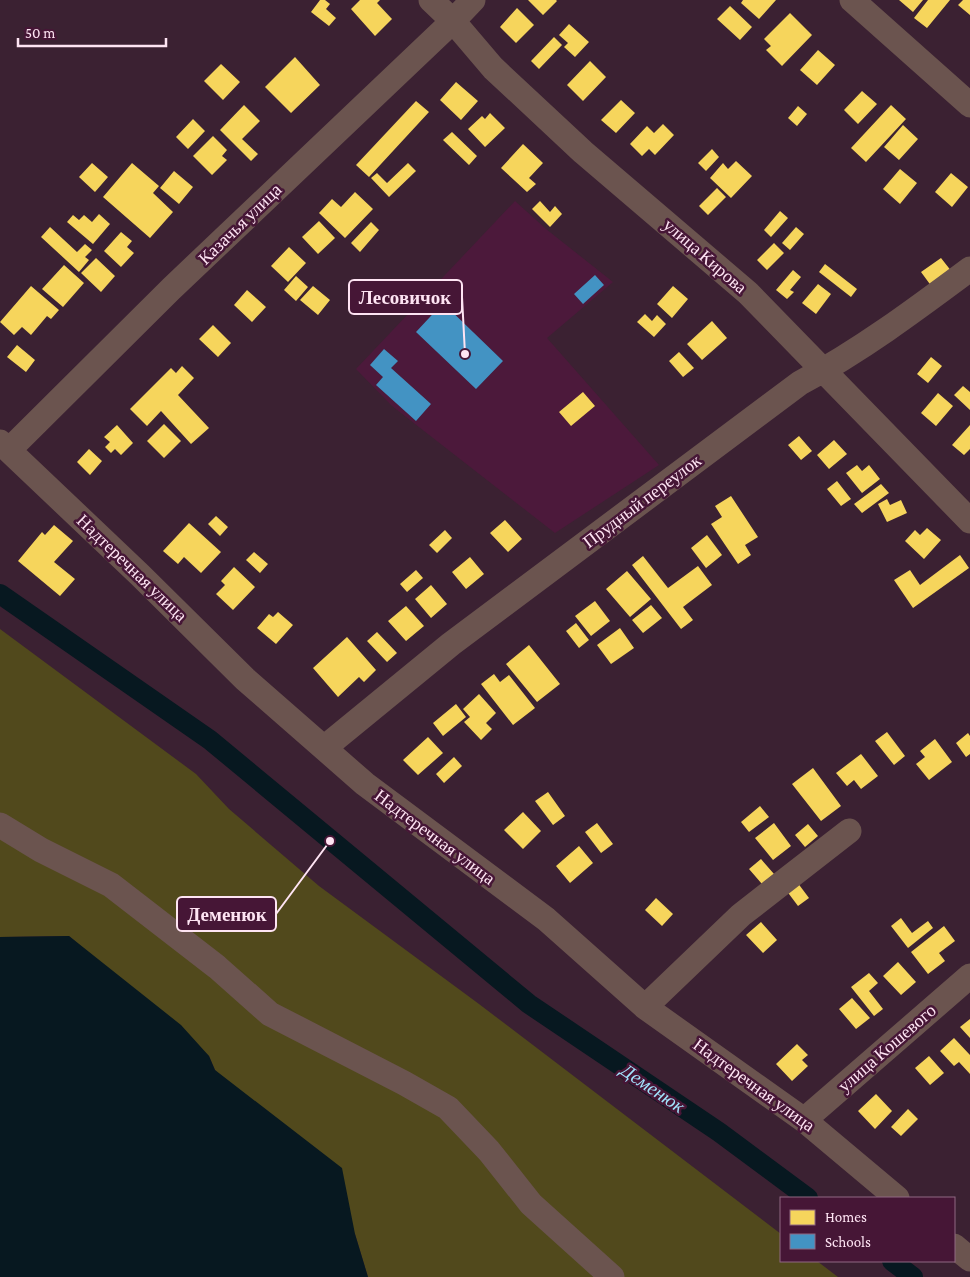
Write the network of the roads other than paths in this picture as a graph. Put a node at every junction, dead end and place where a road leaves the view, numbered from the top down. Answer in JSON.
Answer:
{"nodes":[{"id":1,"x":431,"y":0,"type":"edge"},
{"id":2,"x":473,"y":0,"type":"edge"},
{"id":3,"x":852,"y":0,"type":"edge"},
{"id":4,"x":453,"y":22,"type":"junction"},
{"id":5,"x":970,"y":106,"type":"edge"},
{"id":6,"x":970,"y":269,"type":"edge"},
{"id":7,"x":824,"y":370,"type":"junction"},
{"id":8,"x":4,"y":446,"type":"edge"},
{"id":9,"x":970,"y":521,"type":"edge"},
{"id":10,"x":324,"y":748,"type":"junction"},
{"id":11,"x":0,"y":825,"type":"edge"},
{"id":12,"x":849,"y":831,"type":"dead end"},
{"id":13,"x":970,"y":976,"type":"edge"},
{"id":14,"x":644,"y":1007,"type":"junction"},
{"id":15,"x":804,"y":1120,"type":"junction"},
{"id":16,"x":896,"y":1197,"type":"edge"},
{"id":17,"x":955,"y":1247,"type":"edge"},
{"id":18,"x":970,"y":1259,"type":"edge"},
{"id":19,"x":612,"y":1277,"type":"edge"}],
"edges":[{"from":1,"to":4,"type":"street","name":"улица Кирова"},
{"from":2,"to":4,"type":"street","name":"Казачья улица"},
{"from":3,"to":5,"type":"street"},
{"from":4,"to":7,"type":"street","name":"улица Кирова"},
{"from":4,"to":8,"type":"street","name":"Казачья улица"},
{"from":6,"to":7,"type":"street","name":"Прудный переулок"},
{"from":7,"to":9,"type":"street","name":"улица Кирова"},
{"from":7,"to":10,"type":"street","name":"Прудный переулок"},
{"from":8,"to":10,"type":"street","name":"Надтеречная улица"},
{"from":10,"to":14,"type":"street","name":"Надтеречная улица"},
{"from":11,"to":19,"type":"street"},
{"from":12,"to":14,"type":"street"},
{"from":13,"to":15,"type":"street","name":"улица Кошевого"},
{"from":14,"to":15,"type":"street","name":"Надтеречная улица"},
{"from":15,"to":16,"type":"street","name":"Надтеречная улица"},
{"from":17,"to":18,"type":"street"}]}
